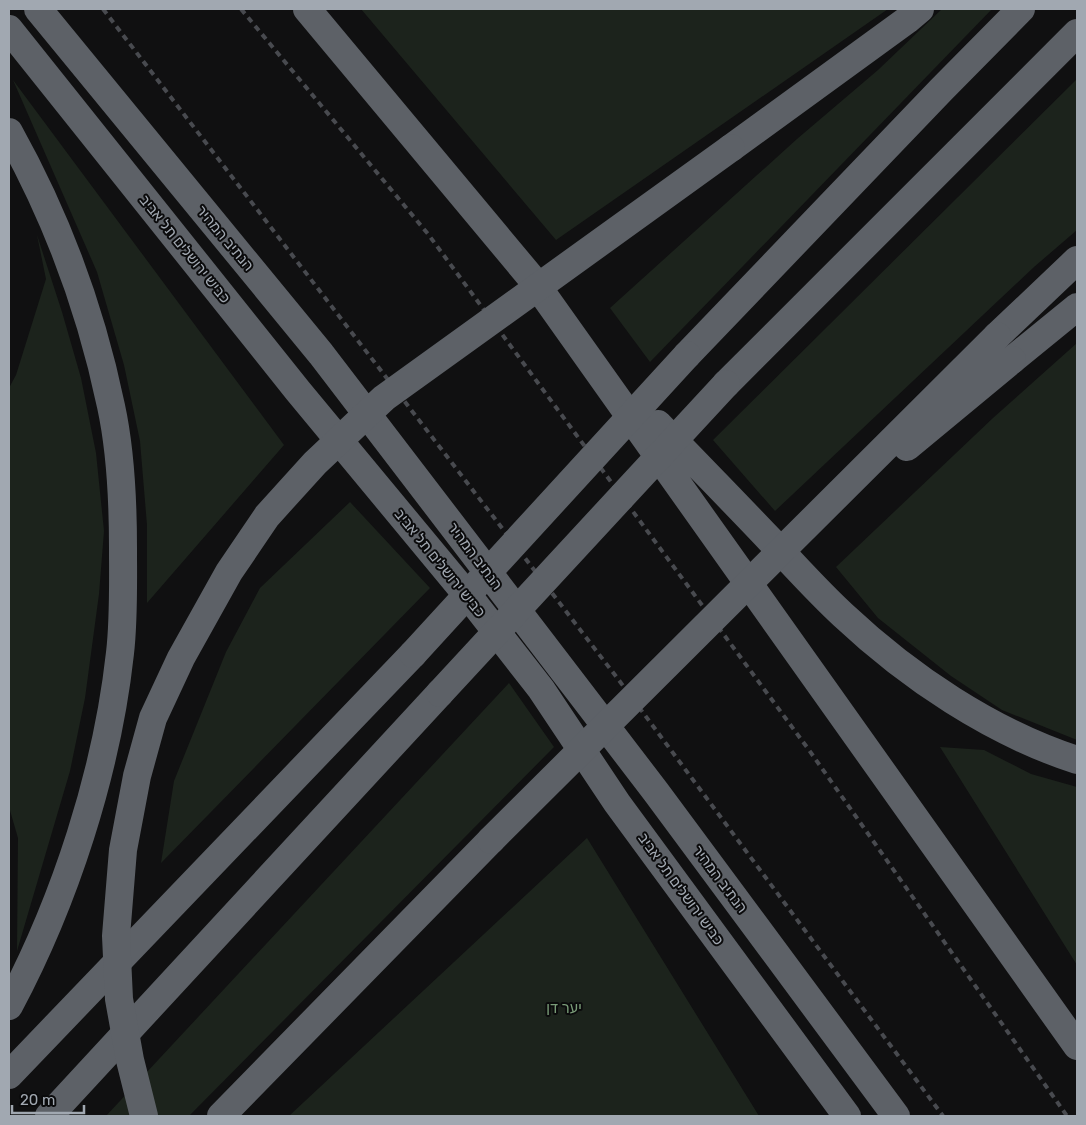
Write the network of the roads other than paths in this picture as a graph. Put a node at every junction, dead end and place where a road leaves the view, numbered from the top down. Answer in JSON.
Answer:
{"nodes":[{"id":1,"x":38,"y":9,"type":"edge"},
{"id":2,"x":307,"y":9,"type":"edge"},
{"id":3,"x":920,"y":9,"type":"edge"},
{"id":4,"x":1021,"y":9,"type":"edge"},
{"id":5,"x":9,"y":29,"type":"edge"},
{"id":6,"x":1077,"y":33,"type":"edge"},
{"id":7,"x":9,"y":132,"type":"edge"},
{"id":8,"x":1077,"y":260,"type":"edge"},
{"id":9,"x":1077,"y":307,"type":"edge"},
{"id":10,"x":575,"y":339,"type":"junction"},
{"id":11,"x":780,"y":552,"type":"junction"},
{"id":12,"x":1077,"y":760,"type":"edge"},
{"id":13,"x":9,"y":1006,"type":"edge"},
{"id":14,"x":795,"y":1044,"type":"junction"},
{"id":15,"x":1077,"y":1046,"type":"edge"},
{"id":16,"x":9,"y":1075,"type":"edge"},
{"id":17,"x":49,"y":1116,"type":"edge"},
{"id":18,"x":144,"y":1116,"type":"edge"},
{"id":19,"x":222,"y":1116,"type":"edge"},
{"id":20,"x":826,"y":1116,"type":"edge"},
{"id":21,"x":847,"y":1116,"type":"edge"},
{"id":22,"x":896,"y":1116,"type":"edge"}],
"edges":[{"from":1,"to":22,"type":"highway","name":"הנתיב המהיר"},
{"from":2,"to":10,"type":"highway"},
{"from":3,"to":18,"type":"highway","bridge":true},
{"from":4,"to":16,"type":"highway","bridge":true},
{"from":5,"to":14,"type":"highway","name":"כביש ירושלים תל אביב"},
{"from":6,"to":17,"type":"highway","bridge":true},
{"from":7,"to":13,"type":"highway"},
{"from":8,"to":11,"type":"highway","bridge":true},
{"from":9,"to":11,"type":"highway","bridge":true},
{"from":10,"to":12,"type":"highway"},
{"from":10,"to":15,"type":"highway"},
{"from":11,"to":19,"type":"highway","bridge":true},
{"from":14,"to":20,"type":"highway"},
{"from":14,"to":21,"type":"highway","name":"כביש ירושלים תל אביב"}]}
